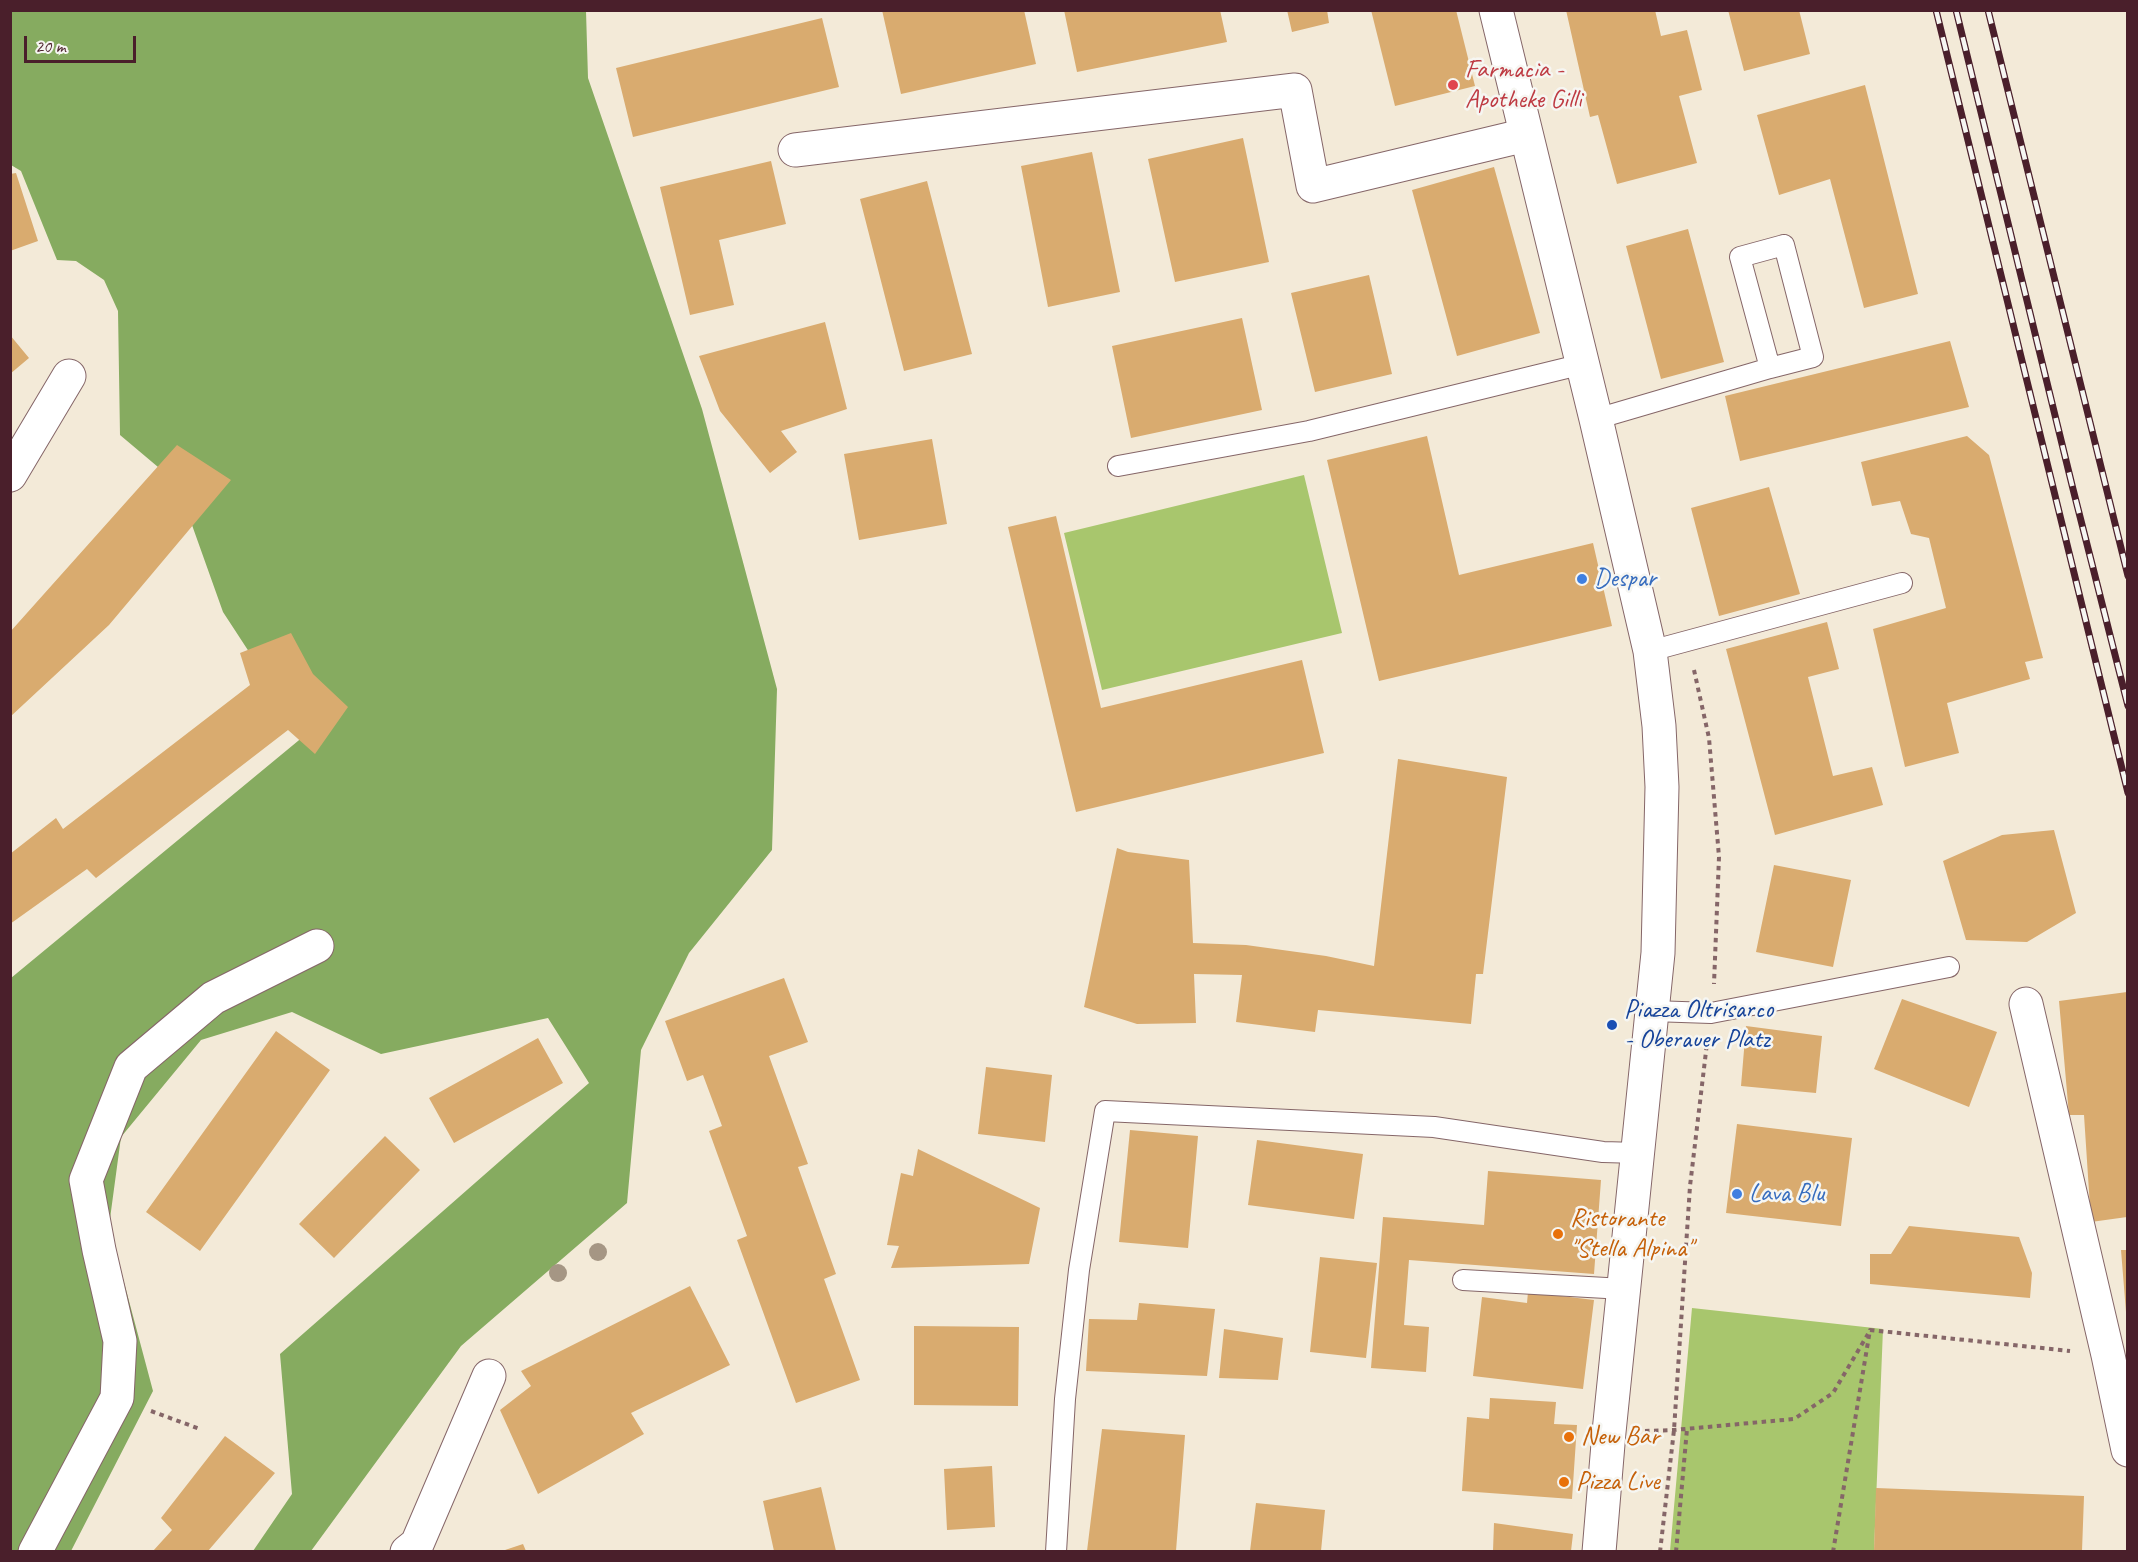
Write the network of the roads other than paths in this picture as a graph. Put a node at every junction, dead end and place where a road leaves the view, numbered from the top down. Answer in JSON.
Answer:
{"nodes":[{"id":1,"x":1496,"y":10,"type":"edge"},
{"id":2,"x":1526,"y":135,"type":"junction"},
{"id":3,"x":795,"y":150,"type":"dead end"},
{"id":4,"x":1583,"y":364,"type":"junction"},
{"id":5,"x":1770,"y":368,"type":"junction"},
{"id":6,"x":69,"y":376,"type":"dead end"},
{"id":7,"x":1596,"y":419,"type":"junction"},
{"id":8,"x":1118,"y":466,"type":"dead end"},
{"id":9,"x":10,"y":475,"type":"edge"},
{"id":10,"x":1902,"y":583,"type":"dead end"},
{"id":11,"x":1650,"y":651,"type":"junction"},
{"id":12,"x":317,"y":946,"type":"dead end"},
{"id":13,"x":1949,"y":967,"type":"dead end"},
{"id":14,"x":2026,"y":1004,"type":"dead end"},
{"id":15,"x":1652,"y":1011,"type":"junction"},
{"id":16,"x":1638,"y":1153,"type":"junction"},
{"id":17,"x":1463,"y":1280,"type":"dead end"},
{"id":18,"x":1624,"y":1289,"type":"junction"},
{"id":19,"x":489,"y":1376,"type":"dead end"},
{"id":20,"x":2127,"y":1449,"type":"edge"},
{"id":21,"x":35,"y":1551,"type":"edge"},
{"id":22,"x":407,"y":1551,"type":"edge"},
{"id":23,"x":1056,"y":1551,"type":"edge"},
{"id":24,"x":1599,"y":1551,"type":"edge"}],
"edges":[{"from":1,"to":2,"type":"street"},
{"from":2,"to":3,"type":"street"},
{"from":2,"to":4,"type":"street"},
{"from":4,"to":7,"type":"street"},
{"from":4,"to":8,"type":"lane"},
{"from":5,"to":5,"type":"lane"},
{"from":5,"to":7,"type":"lane"},
{"from":6,"to":9,"type":"street"},
{"from":7,"to":11,"type":"street"},
{"from":10,"to":11,"type":"lane"},
{"from":11,"to":15,"type":"street"},
{"from":12,"to":21,"type":"street"},
{"from":13,"to":15,"type":"lane"},
{"from":14,"to":20,"type":"street"},
{"from":15,"to":16,"type":"street"},
{"from":16,"to":18,"type":"street"},
{"from":16,"to":23,"type":"lane"},
{"from":17,"to":18,"type":"lane"},
{"from":18,"to":24,"type":"street"},
{"from":19,"to":22,"type":"street"}]}
